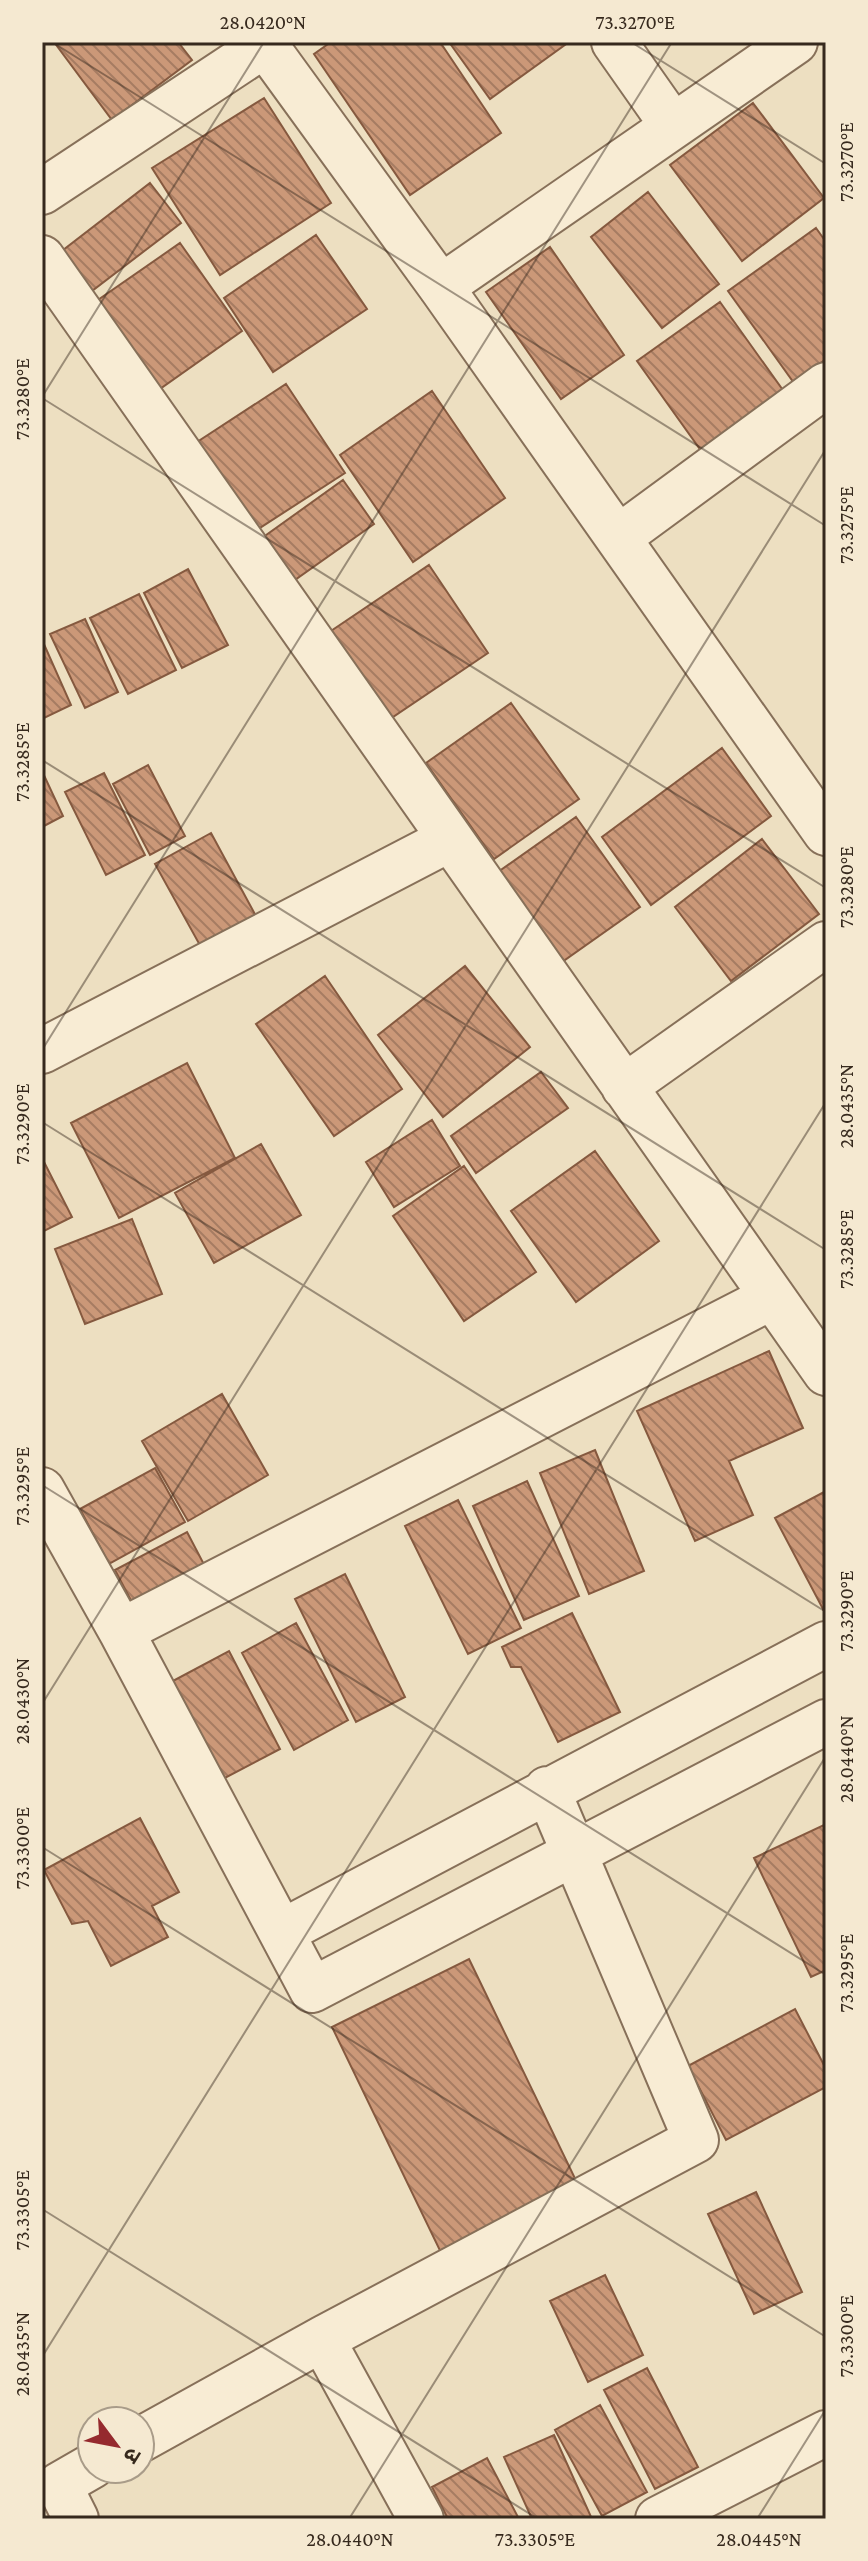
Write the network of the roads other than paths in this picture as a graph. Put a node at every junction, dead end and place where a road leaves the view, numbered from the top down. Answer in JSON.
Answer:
{"nodes":[{"id":1,"x":614,"y":42,"type":"edge"},
{"id":2,"x":795,"y":42,"type":"edge"},
{"id":3,"x":266,"y":43,"type":"edge"},
{"id":4,"x":673,"y":126,"type":"junction"},
{"id":5,"x":42,"y":192,"type":"edge"},
{"id":6,"x":42,"y":258,"type":"edge"},
{"id":7,"x":441,"y":287,"type":"junction"},
{"id":8,"x":826,"y":385,"type":"edge"},
{"id":9,"x":619,"y":537,"type":"junction"},
{"id":10,"x":826,"y":833,"type":"edge"},
{"id":11,"x":450,"y":839,"type":"junction"},
{"id":12,"x":826,"y":944,"type":"edge"},
{"id":13,"x":42,"y":1051,"type":"edge"},
{"id":14,"x":624,"y":1087,"type":"junction"},
{"id":15,"x":772,"y":1297,"type":"junction"},
{"id":16,"x":826,"y":1373,"type":"edge"},
{"id":17,"x":42,"y":1490,"type":"edge"},
{"id":18,"x":121,"y":1631,"type":"junction"},
{"id":19,"x":826,"y":1644,"type":"edge"},
{"id":20,"x":826,"y":1722,"type":"edge"},
{"id":21,"x":547,"y":1789,"type":"junction"},
{"id":22,"x":573,"y":1853,"type":"junction"},
{"id":23,"x":282,"y":1932,"type":"junction"},
{"id":24,"x":322,"y":2339,"type":"junction"},
{"id":25,"x":156,"y":2431,"type":"edge"},
{"id":26,"x":826,"y":2433,"type":"edge"},
{"id":27,"x":76,"y":2475,"type":"edge"},
{"id":28,"x":76,"y":2519,"type":"edge"},
{"id":29,"x":421,"y":2519,"type":"edge"},
{"id":30,"x":658,"y":2519,"type":"edge"}],
"edges":[{"from":1,"to":4,"type":"street"},
{"from":2,"to":4,"type":"street"},
{"from":3,"to":5,"type":"street"},
{"from":3,"to":7,"type":"street"},
{"from":4,"to":7,"type":"street"},
{"from":6,"to":11,"type":"street"},
{"from":7,"to":9,"type":"street"},
{"from":8,"to":9,"type":"street"},
{"from":9,"to":10,"type":"street"},
{"from":11,"to":13,"type":"street"},
{"from":11,"to":14,"type":"street"},
{"from":12,"to":14,"type":"street"},
{"from":14,"to":15,"type":"street"},
{"from":15,"to":16,"type":"street"},
{"from":15,"to":18,"type":"street"},
{"from":17,"to":18,"type":"street"},
{"from":18,"to":23,"type":"street"},
{"from":19,"to":21,"type":"street"},
{"from":20,"to":22,"type":"street"},
{"from":21,"to":22,"type":"street"},
{"from":21,"to":23,"type":"street"},
{"from":22,"to":23,"type":"street"},
{"from":22,"to":24,"type":"street"},
{"from":24,"to":25,"type":"street"},
{"from":24,"to":29,"type":"street"},
{"from":26,"to":30,"type":"street"},
{"from":27,"to":28,"type":"street"}]}
